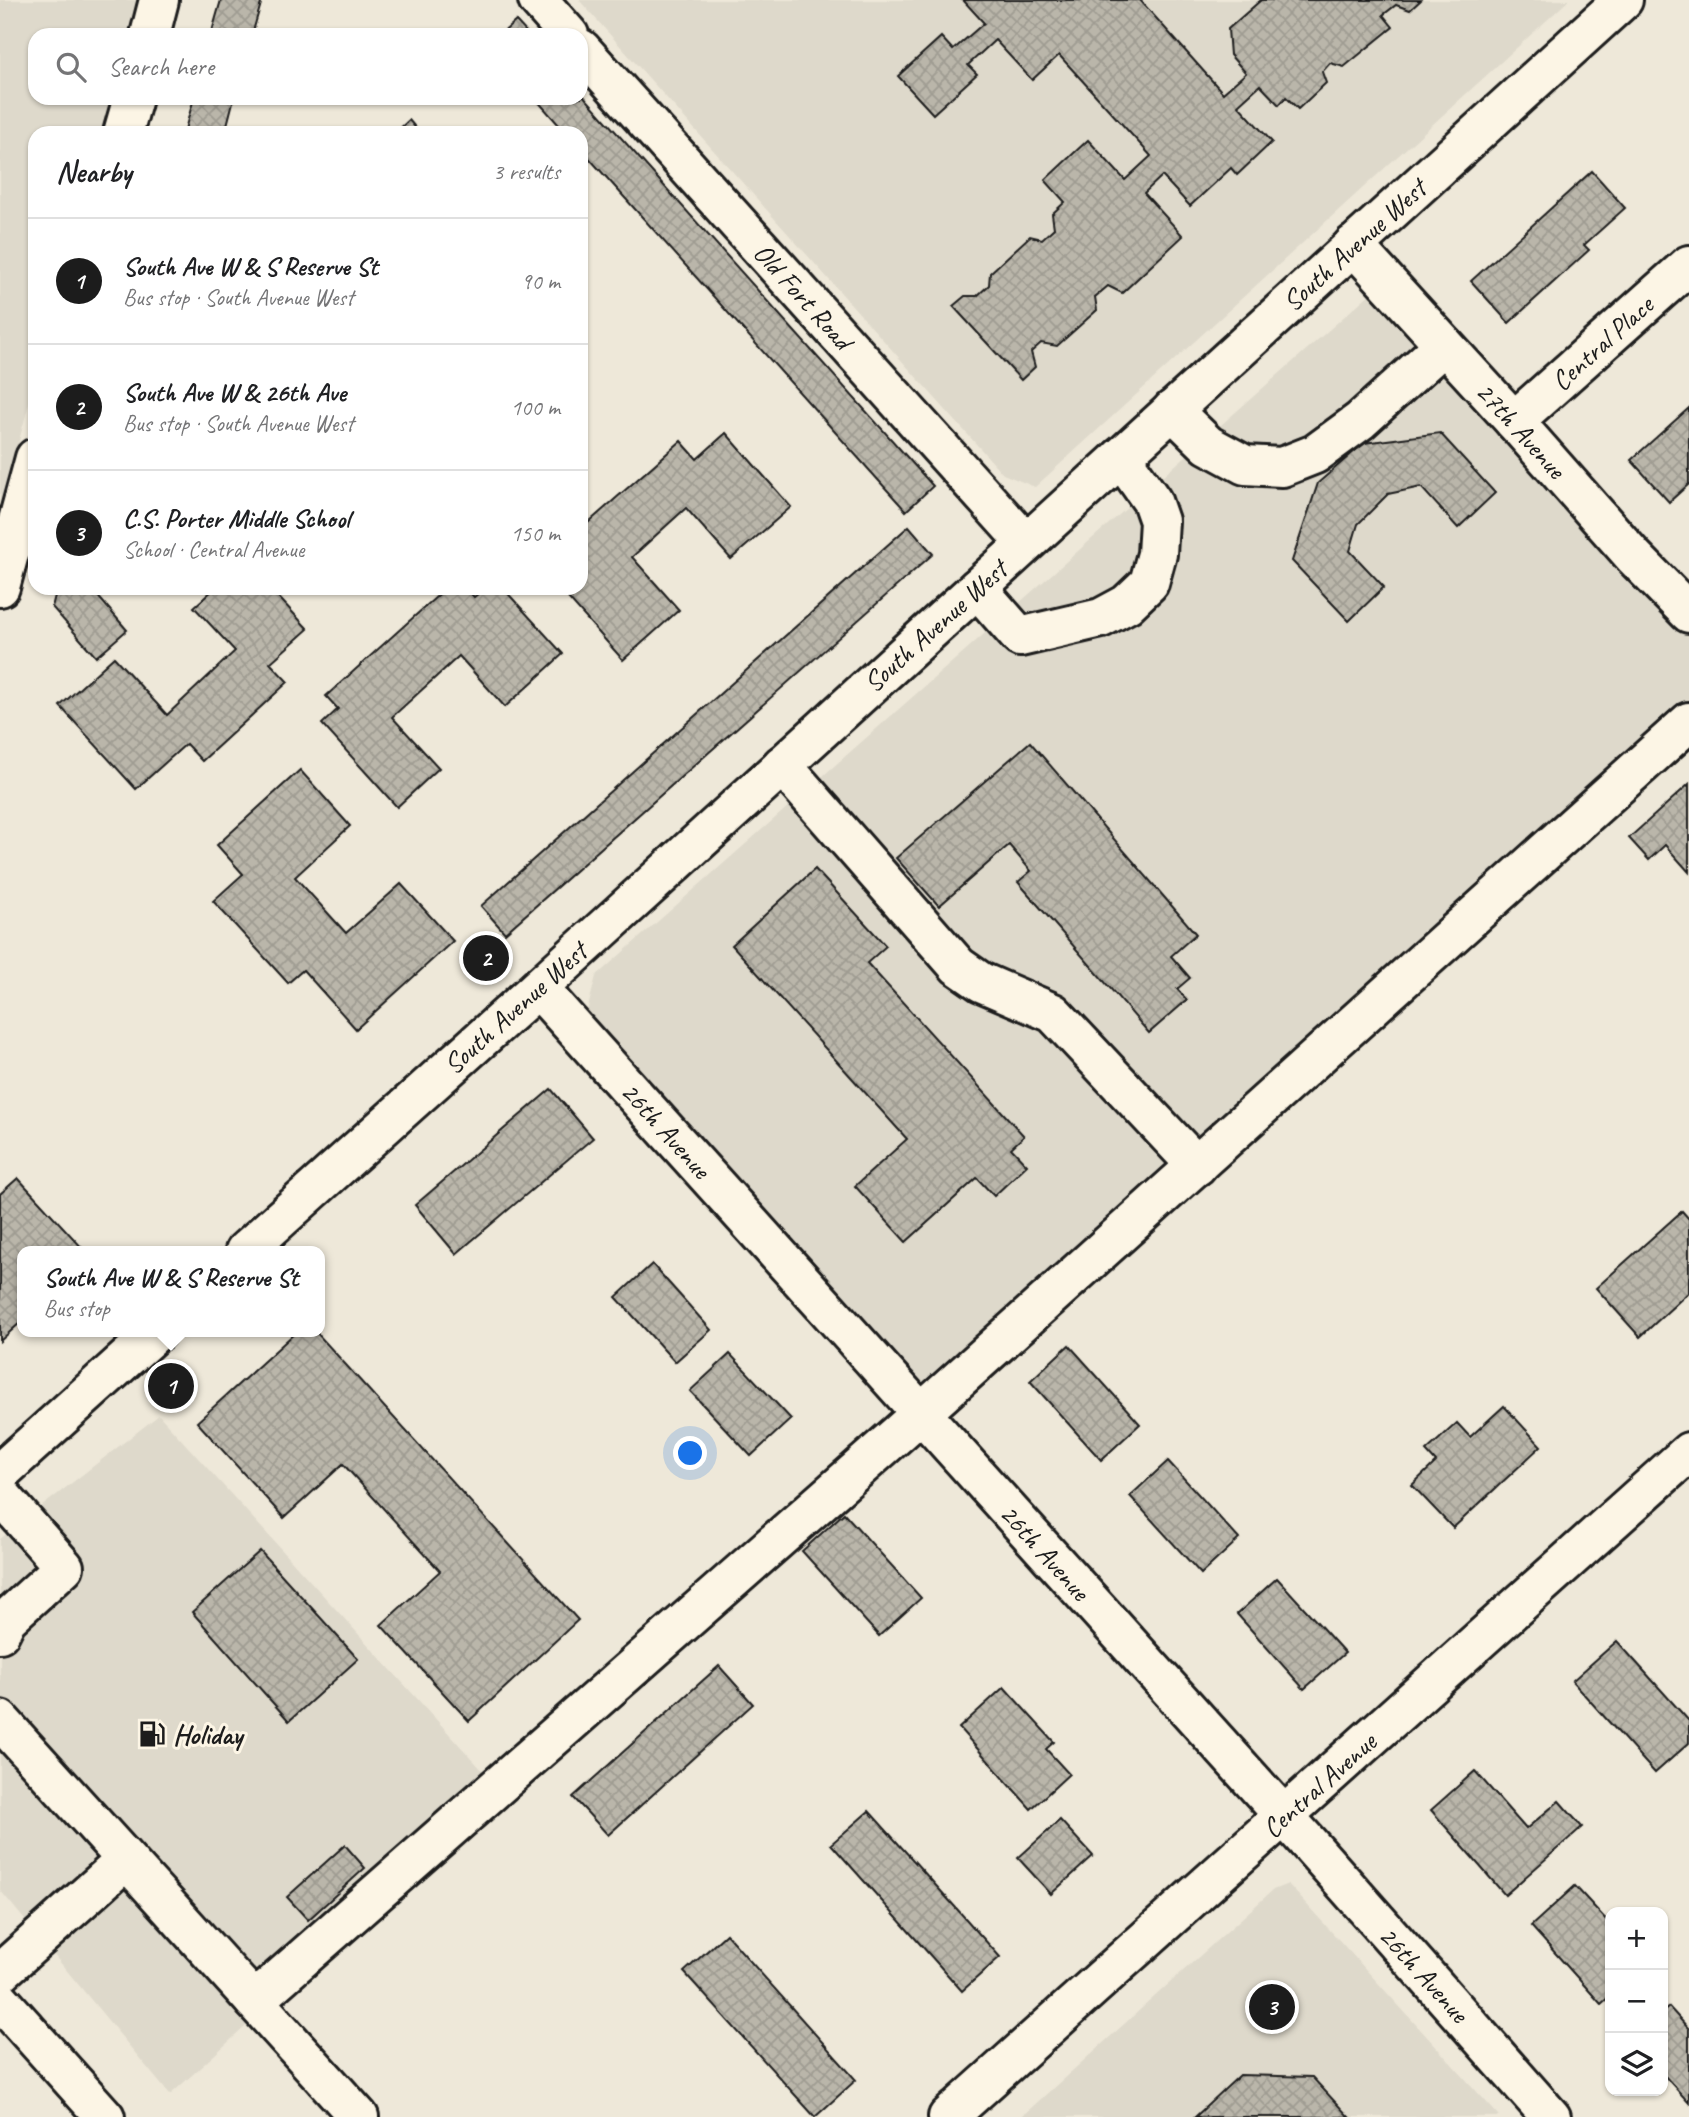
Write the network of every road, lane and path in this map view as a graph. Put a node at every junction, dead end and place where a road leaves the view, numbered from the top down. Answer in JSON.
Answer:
{"nodes":[{"id":1,"x":159,"y":0,"type":"edge"},
{"id":2,"x":538,"y":0,"type":"edge"},
{"id":3,"x":1623,"y":0,"type":"edge"},
{"id":4,"x":152,"y":28,"type":"edge"},
{"id":5,"x":563,"y":28,"type":"edge"},
{"id":6,"x":588,"y":56,"type":"edge"},
{"id":7,"x":131,"y":105,"type":"edge"},
{"id":8,"x":125,"y":126,"type":"edge"},
{"id":9,"x":1353,"y":245,"type":"junction"},
{"id":10,"x":1689,"y":265,"type":"edge"},
{"id":11,"x":1444,"y":345,"type":"junction"},
{"id":12,"x":1172,"y":410,"type":"junction"},
{"id":13,"x":1514,"y":421,"type":"junction"},
{"id":14,"x":1121,"y":457,"type":"junction"},
{"id":15,"x":28,"y":484,"type":"edge"},
{"id":16,"x":1026,"y":543,"type":"junction"},
{"id":17,"x":0,"y":587,"type":"edge"},
{"id":18,"x":977,"y":588,"type":"junction"},
{"id":19,"x":1689,"y":613,"type":"edge"},
{"id":20,"x":1689,"y":722,"type":"edge"},
{"id":21,"x":782,"y":765,"type":"junction"},
{"id":22,"x":538,"y":988,"type":"junction"},
{"id":23,"x":1197,"y":1166,"type":"junction"},
{"id":24,"x":251,"y":1246,"type":"edge"},
{"id":25,"x":150,"y":1337,"type":"edge"},
{"id":26,"x":921,"y":1414,"type":"junction"},
{"id":27,"x":1689,"y":1452,"type":"edge"},
{"id":28,"x":0,"y":1473,"type":"edge"},
{"id":29,"x":0,"y":1494,"type":"edge"},
{"id":30,"x":0,"y":1633,"type":"edge"},
{"id":31,"x":0,"y":1720,"type":"edge"},
{"id":32,"x":1284,"y":1816,"type":"junction"},
{"id":33,"x":126,"y":1860,"type":"junction"},
{"id":34,"x":0,"y":1973,"type":"edge"},
{"id":35,"x":0,"y":2000,"type":"edge"},
{"id":36,"x":254,"y":2001,"type":"junction"},
{"id":37,"x":104,"y":2117,"type":"edge"},
{"id":38,"x":359,"y":2117,"type":"edge"},
{"id":39,"x":947,"y":2117,"type":"edge"},
{"id":40,"x":1551,"y":2117,"type":"edge"}],
"edges":[{"from":1,"to":4,"type":"main road"},
{"from":2,"to":5,"type":"main road"},
{"from":3,"to":9,"type":"main road","name":"South Avenue West"},
{"from":6,"to":16,"type":"main road","name":"Old Fort Road"},
{"from":7,"to":8,"type":"main road"},
{"from":9,"to":11,"type":"main road","name":"27th Avenue"},
{"from":9,"to":12,"type":"main road","name":"South Avenue West"},
{"from":10,"to":13,"type":"main road","name":"Central Place"},
{"from":11,"to":12,"type":"main road"},
{"from":11,"to":13,"type":"main road","name":"27th Avenue"},
{"from":12,"to":14,"type":"main road","name":"South Avenue West"},
{"from":13,"to":19,"type":"main road","name":"27th Avenue"},
{"from":14,"to":16,"type":"main road","name":"South Avenue West"},
{"from":14,"to":18,"type":"main road"},
{"from":15,"to":17,"type":"main road"},
{"from":16,"to":18,"type":"main road","name":"South Avenue West"},
{"from":18,"to":21,"type":"main road","name":"South Avenue West"},
{"from":20,"to":23,"type":"main road"},
{"from":21,"to":22,"type":"main road","name":"South Avenue West"},
{"from":21,"to":23,"type":"main road"},
{"from":22,"to":24,"type":"main road","name":"South Avenue West"},
{"from":22,"to":26,"type":"main road","name":"26th Avenue"},
{"from":23,"to":26,"type":"main road"},
{"from":25,"to":28,"type":"main road"},
{"from":26,"to":32,"type":"main road","name":"26th Avenue"},
{"from":26,"to":36,"type":"main road"},
{"from":27,"to":32,"type":"main road","name":"Central Avenue"},
{"from":29,"to":30,"type":"main road"},
{"from":31,"to":33,"type":"main road"},
{"from":32,"to":39,"type":"main road","name":"Central Avenue"},
{"from":32,"to":40,"type":"main road","name":"26th Avenue"},
{"from":33,"to":34,"type":"main road"},
{"from":33,"to":36,"type":"main road"},
{"from":35,"to":37,"type":"main road"},
{"from":36,"to":38,"type":"main road"}]}
